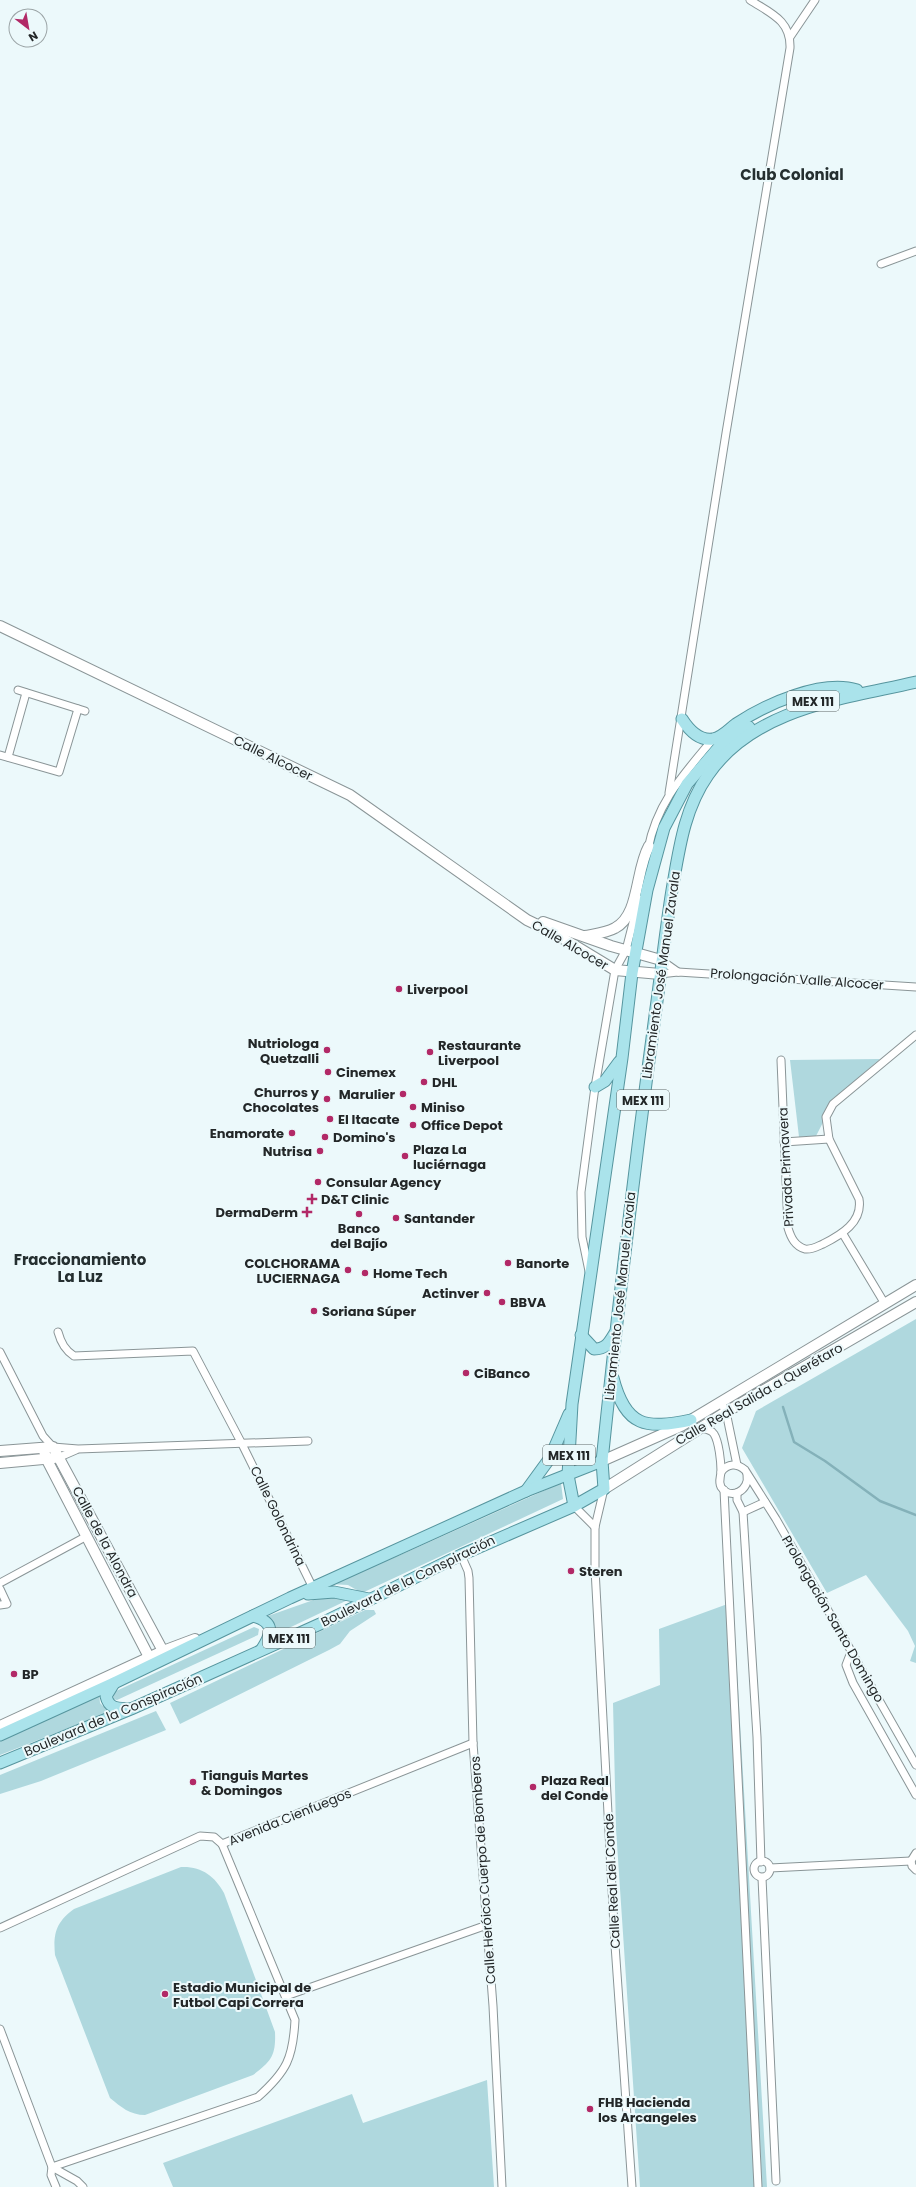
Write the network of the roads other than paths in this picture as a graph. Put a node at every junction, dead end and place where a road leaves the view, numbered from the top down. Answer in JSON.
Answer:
{"nodes":[{"id":1,"x":750,"y":0,"type":"edge"},
{"id":2,"x":815,"y":0,"type":"edge"},
{"id":3,"x":790,"y":37,"type":"junction"},
{"id":4,"x":916,"y":251,"type":"edge"},
{"id":5,"x":881,"y":264,"type":"dead end"},
{"id":6,"x":0,"y":626,"type":"edge"},
{"id":7,"x":916,"y":677,"type":"edge"},
{"id":8,"x":916,"y":682,"type":"edge"},
{"id":9,"x":18,"y":690,"type":"dead end"},
{"id":10,"x":857,"y":690,"type":"junction"},
{"id":11,"x":26,"y":693,"type":"junction"},
{"id":12,"x":682,"y":719,"type":"junction"},
{"id":13,"x":713,"y":739,"type":"junction"},
{"id":14,"x":0,"y":755,"type":"edge"},
{"id":15,"x":8,"y":757,"type":"junction"},
{"id":16,"x":669,"y":793,"type":"junction"},
{"id":17,"x":649,"y":846,"type":"junction"},
{"id":18,"x":527,"y":920,"type":"junction"},
{"id":19,"x":585,"y":936,"type":"junction"},
{"id":20,"x":630,"y":951,"type":"junction"},
{"id":21,"x":661,"y":960,"type":"junction"},
{"id":22,"x":615,"y":970,"type":"junction"},
{"id":23,"x":678,"y":972,"type":"junction"},
{"id":24,"x":632,"y":973,"type":"junction"},
{"id":25,"x":660,"y":974,"type":"junction"},
{"id":26,"x":916,"y":987,"type":"edge"},
{"id":27,"x":916,"y":1034,"type":"edge"},
{"id":28,"x":622,"y":1058,"type":"junction"},
{"id":29,"x":781,"y":1060,"type":"dead end"},
{"id":30,"x":595,"y":1088,"type":"junction"},
{"id":31,"x":829,"y":1139,"type":"junction"},
{"id":32,"x":784,"y":1142,"type":"junction"},
{"id":33,"x":843,"y":1234,"type":"junction"},
{"id":34,"x":589,"y":1275,"type":"junction"},
{"id":35,"x":916,"y":1286,"type":"edge"},
{"id":36,"x":916,"y":1302,"type":"edge"},
{"id":37,"x":885,"y":1304,"type":"junction"},
{"id":38,"x":616,"y":1331,"type":"junction"},
{"id":39,"x":58,"y":1332,"type":"dead end"},
{"id":40,"x":581,"y":1335,"type":"junction"},
{"id":41,"x":0,"y":1352,"type":"edge"},
{"id":42,"x":611,"y":1372,"type":"junction"},
{"id":43,"x":572,"y":1404,"type":"junction"},
{"id":44,"x":724,"y":1407,"type":"junction"},
{"id":45,"x":691,"y":1420,"type":"junction"},
{"id":46,"x":700,"y":1428,"type":"junction"},
{"id":47,"x":308,"y":1441,"type":"dead end"},
{"id":48,"x":242,"y":1444,"type":"junction"},
{"id":49,"x":48,"y":1448,"type":"junction"},
{"id":50,"x":78,"y":1449,"type":"junction"},
{"id":51,"x":0,"y":1451,"type":"edge"},
{"id":52,"x":60,"y":1457,"type":"junction"},
{"id":53,"x":47,"y":1460,"type":"junction"},
{"id":54,"x":602,"y":1461,"type":"junction"},
{"id":55,"x":0,"y":1463,"type":"edge"},
{"id":56,"x":737,"y":1465,"type":"junction"},
{"id":57,"x":721,"y":1472,"type":"junction"},
{"id":58,"x":747,"y":1474,"type":"junction"},
{"id":59,"x":568,"y":1476,"type":"junction"},
{"id":60,"x":604,"y":1489,"type":"junction"},
{"id":61,"x":724,"y":1490,"type":"junction"},
{"id":62,"x":526,"y":1491,"type":"junction"},
{"id":63,"x":739,"y":1492,"type":"junction"},
{"id":64,"x":759,"y":1493,"type":"junction"},
{"id":65,"x":765,"y":1502,"type":"junction"},
{"id":66,"x":574,"y":1506,"type":"junction"},
{"id":67,"x":743,"y":1512,"type":"junction"},
{"id":68,"x":595,"y":1527,"type":"junction"},
{"id":69,"x":87,"y":1536,"type":"junction"},
{"id":70,"x":111,"y":1552,"type":"junction"},
{"id":71,"x":461,"y":1555,"type":"junction"},
{"id":72,"x":98,"y":1558,"type":"junction"},
{"id":73,"x":0,"y":1583,"type":"edge"},
{"id":74,"x":313,"y":1588,"type":"junction"},
{"id":75,"x":0,"y":1589,"type":"edge"},
{"id":76,"x":290,"y":1598,"type":"junction"},
{"id":77,"x":369,"y":1600,"type":"junction"},
{"id":78,"x":4,"y":1604,"type":"edge"},
{"id":79,"x":253,"y":1616,"type":"junction"},
{"id":80,"x":231,"y":1626,"type":"junction"},
{"id":81,"x":262,"y":1649,"type":"junction"},
{"id":82,"x":163,"y":1651,"type":"junction"},
{"id":83,"x":851,"y":1652,"type":"junction"},
{"id":84,"x":149,"y":1657,"type":"junction"},
{"id":85,"x":114,"y":1683,"type":"junction"},
{"id":86,"x":132,"y":1709,"type":"junction"},
{"id":87,"x":0,"y":1726,"type":"edge"},
{"id":88,"x":0,"y":1735,"type":"edge"},
{"id":89,"x":473,"y":1743,"type":"junction"},
{"id":90,"x":0,"y":1763,"type":"edge"},
{"id":91,"x":916,"y":1765,"type":"edge"},
{"id":92,"x":916,"y":1795,"type":"edge"},
{"id":93,"x":222,"y":1844,"type":"junction"},
{"id":94,"x":916,"y":1853,"type":"edge"},
{"id":95,"x":911,"y":1861,"type":"junction"},
{"id":96,"x":761,"y":1862,"type":"junction"},
{"id":97,"x":770,"y":1868,"type":"junction"},
{"id":98,"x":916,"y":1870,"type":"edge"},
{"id":99,"x":762,"y":1878,"type":"junction"},
{"id":100,"x":487,"y":1925,"type":"junction"},
{"id":101,"x":0,"y":1928,"type":"edge"},
{"id":102,"x":286,"y":1996,"type":"junction"},
{"id":103,"x":0,"y":2029,"type":"edge"},
{"id":104,"x":52,"y":2167,"type":"junction"},
{"id":105,"x":776,"y":2181,"type":"dead end"},
{"id":106,"x":56,"y":2187,"type":"edge"},
{"id":107,"x":83,"y":2187,"type":"edge"},
{"id":108,"x":502,"y":2187,"type":"edge"},
{"id":109,"x":632,"y":2187,"type":"edge"},
{"id":110,"x":758,"y":2187,"type":"edge"}],
"edges":[{"from":1,"to":3,"type":"street"},
{"from":2,"to":3,"type":"street"},
{"from":3,"to":12,"type":"street"},
{"from":4,"to":5,"type":"street"},
{"from":6,"to":18,"type":"street","name":"Calle Alcocer"},
{"from":7,"to":10,"type":"main road","name":"Libramiento José Manuel Zavala","number":"MEX 111"},
{"from":8,"to":21,"type":"main road","name":"Libramiento José Manuel Zavala","number":"MEX 111"},
{"from":9,"to":11,"type":"street"},
{"from":10,"to":13,"type":"main road"},
{"from":10,"to":20,"type":"main road","name":"Libramiento José Manuel Zavala","number":"MEX 111"},
{"from":11,"to":15,"type":"street"},
{"from":11,"to":15,"type":"street"},
{"from":12,"to":13,"type":"main road"},
{"from":12,"to":16,"type":"street"},
{"from":13,"to":16,"type":"street"},
{"from":14,"to":15,"type":"street"},
{"from":16,"to":17,"type":"street"},
{"from":17,"to":19,"type":"street"},
{"from":17,"to":20,"type":"street"},
{"from":18,"to":19,"type":"street","name":"Calle Alcocer"},
{"from":18,"to":22,"type":"street","name":"Calle Alcocer"},
{"from":19,"to":20,"type":"street","name":"Calle Alcocer"},
{"from":20,"to":21,"type":"street","name":"Calle Alcocer"},
{"from":20,"to":22,"type":"street"},
{"from":20,"to":24,"type":"main road","name":"Libramiento José Manuel Zavala","number":"MEX 111"},
{"from":21,"to":23,"type":"street"},
{"from":21,"to":25,"type":"main road","name":"Libramiento José Manuel Zavala","number":"MEX 111"},
{"from":22,"to":24,"type":"street","name":"Calle Alcocer"},
{"from":22,"to":30,"type":"street"},
{"from":23,"to":25,"type":"street","name":"Prolongación Valle Alcocer"},
{"from":23,"to":26,"type":"street","name":"Prolongación Valle Alcocer"},
{"from":24,"to":25,"type":"street","name":"Calle Alcocer"},
{"from":24,"to":28,"type":"main road","name":"Libramiento José Manuel Zavala","number":"MEX 111"},
{"from":25,"to":38,"type":"main road","name":"Libramiento José Manuel Zavala","number":"MEX 111"},
{"from":27,"to":31,"type":"street","name":"Privada Primavera"},
{"from":28,"to":30,"type":"main road"},
{"from":28,"to":34,"type":"main road","name":"Libramiento José Manuel Zavala","number":"MEX 111"},
{"from":29,"to":32,"type":"street","name":"Privada Primavera"},
{"from":30,"to":34,"type":"street"},
{"from":31,"to":32,"type":"street"},
{"from":31,"to":33,"type":"street","name":"Privada Primavera"},
{"from":32,"to":33,"type":"street","name":"Privada Primavera"},
{"from":33,"to":37,"type":"street"},
{"from":34,"to":40,"type":"main road","name":"Libramiento José Manuel Zavala","number":"MEX 111"},
{"from":35,"to":37,"type":"street","name":"Calle Real Salida a Querétaro"},
{"from":36,"to":44,"type":"street","name":"Calle Real Salida a Querétaro"},
{"from":37,"to":44,"type":"street","name":"Calle Real Salida a Querétaro"},
{"from":38,"to":40,"type":"main road"},
{"from":38,"to":42,"type":"main road","name":"Libramiento José Manuel Zavala","number":"MEX 111"},
{"from":39,"to":48,"type":"street","name":"Calle Golondrina"},
{"from":40,"to":43,"type":"main road","name":"Libramiento José Manuel Zavala","number":"MEX 111"},
{"from":41,"to":49,"type":"street","name":"Calle de la Alondra"},
{"from":42,"to":45,"type":"main road"},
{"from":42,"to":54,"type":"main road","name":"Libramiento José Manuel Zavala","number":"MEX 111"},
{"from":43,"to":59,"type":"main road","number":"MEX 111"},
{"from":43,"to":62,"type":"main road","number":"MEX 111"},
{"from":44,"to":45,"type":"street","name":"Calle Real Salida a Querétaro"},
{"from":44,"to":46,"type":"street","name":"Calle Real Salida a Querétaro"},
{"from":44,"to":56,"type":"street"},
{"from":45,"to":54,"type":"street","name":"Calle Real Salida a Querétaro"},
{"from":46,"to":57,"type":"street"},
{"from":46,"to":60,"type":"street","name":"Calle Real Salida a Querétaro"},
{"from":47,"to":48,"type":"street"},
{"from":48,"to":50,"type":"street"},
{"from":48,"to":74,"type":"street","name":"Calle Golondrina"},
{"from":49,"to":50,"type":"street"},
{"from":49,"to":51,"type":"street"},
{"from":49,"to":52,"type":"street","name":"Calle de la Alondra"},
{"from":49,"to":53,"type":"street","name":"Calle de la Alondra"},
{"from":50,"to":52,"type":"street"},
{"from":52,"to":53,"type":"street"},
{"from":52,"to":70,"type":"street","name":"Calle de la Alondra"},
{"from":53,"to":55,"type":"street"},
{"from":53,"to":69,"type":"street","name":"Calle de la Alondra"},
{"from":54,"to":59,"type":"main road","number":"MEX 111"},
{"from":54,"to":60,"type":"main road","number":"MEX 111"},
{"from":56,"to":57,"type":"street"},
{"from":56,"to":58,"type":"street"},
{"from":57,"to":61,"type":"street"},
{"from":58,"to":63,"type":"street"},
{"from":58,"to":64,"type":"street","name":"Prolongación Santo Domingo"},
{"from":59,"to":62,"type":"main road","number":"MEX 111"},
{"from":59,"to":66,"type":"main road","number":"MEX 111"},
{"from":60,"to":66,"type":"main road","number":"MEX 111"},
{"from":60,"to":68,"type":"street","name":"Calle Real del Conde"},
{"from":61,"to":63,"type":"street"},
{"from":61,"to":110,"type":"street"},
{"from":62,"to":74,"type":"main road","name":"Boulevard de la Conspiración","number":"MEX 111"},
{"from":63,"to":64,"type":"street"},
{"from":63,"to":67,"type":"street"},
{"from":64,"to":65,"type":"street","name":"Prolongación Santo Domingo"},
{"from":65,"to":67,"type":"street"},
{"from":65,"to":83,"type":"street","name":"Prolongación Santo Domingo"},
{"from":66,"to":68,"type":"street"},
{"from":66,"to":71,"type":"main road","name":"Boulevard de la Conspiración","number":"MEX 111"},
{"from":67,"to":96,"type":"street"},
{"from":68,"to":109,"type":"street","name":"Calle Real del Conde"},
{"from":69,"to":72,"type":"street","name":"Calle de la Alondra"},
{"from":69,"to":73,"type":"street"},
{"from":70,"to":72,"type":"street"},
{"from":70,"to":82,"type":"street","name":"Calle de la Alondra"},
{"from":71,"to":77,"type":"main road","name":"Boulevard de la Conspiración","number":"MEX 111"},
{"from":71,"to":89,"type":"street","name":"Calle Heróico Cuerpo de Bomberos"},
{"from":72,"to":84,"type":"street","name":"Calle de la Alondra"},
{"from":74,"to":76,"type":"main road","name":"Boulevard de la Conspiración","number":"MEX 111"},
{"from":75,"to":78,"type":"street"},
{"from":76,"to":77,"type":"main road"},
{"from":76,"to":79,"type":"main road","name":"Boulevard de la Conspiración","number":"MEX 111"},
{"from":77,"to":81,"type":"main road","name":"Boulevard de la Conspiración","number":"MEX 111"},
{"from":79,"to":80,"type":"main road","name":"Boulevard de la Conspiración","number":"MEX 111"},
{"from":79,"to":81,"type":"main road"},
{"from":80,"to":82,"type":"street"},
{"from":80,"to":85,"type":"main road","name":"Boulevard de la Conspiración","number":"MEX 111"},
{"from":81,"to":86,"type":"main road","name":"Boulevard de la Conspiración","number":"MEX 111"},
{"from":82,"to":84,"type":"street"},
{"from":83,"to":91,"type":"street","name":"Prolongación Santo Domingo"},
{"from":83,"to":92,"type":"street"},
{"from":84,"to":87,"type":"street"},
{"from":85,"to":86,"type":"main road"},
{"from":85,"to":88,"type":"main road","name":"Boulevard de la Conspiración","number":"MEX 111"},
{"from":86,"to":90,"type":"main road","name":"Boulevard de la Conspiración","number":"MEX 111"},
{"from":89,"to":93,"type":"street","name":"Avenida Cienfuegos"},
{"from":89,"to":100,"type":"street","name":"Calle Heróico Cuerpo de Bomberos"},
{"from":93,"to":101,"type":"street","name":"Avenida Cienfuegos"},
{"from":93,"to":102,"type":"street"},
{"from":94,"to":95,"type":"street"},
{"from":95,"to":97,"type":"street"},
{"from":95,"to":98,"type":"street"},
{"from":96,"to":97,"type":"street"},
{"from":96,"to":99,"type":"street"},
{"from":97,"to":99,"type":"street"},
{"from":99,"to":105,"type":"street"},
{"from":100,"to":102,"type":"street"},
{"from":100,"to":108,"type":"street","name":"Calle Heróico Cuerpo de Bomberos"},
{"from":102,"to":104,"type":"street"},
{"from":103,"to":104,"type":"street"},
{"from":104,"to":106,"type":"street"},
{"from":104,"to":107,"type":"street"}]}
